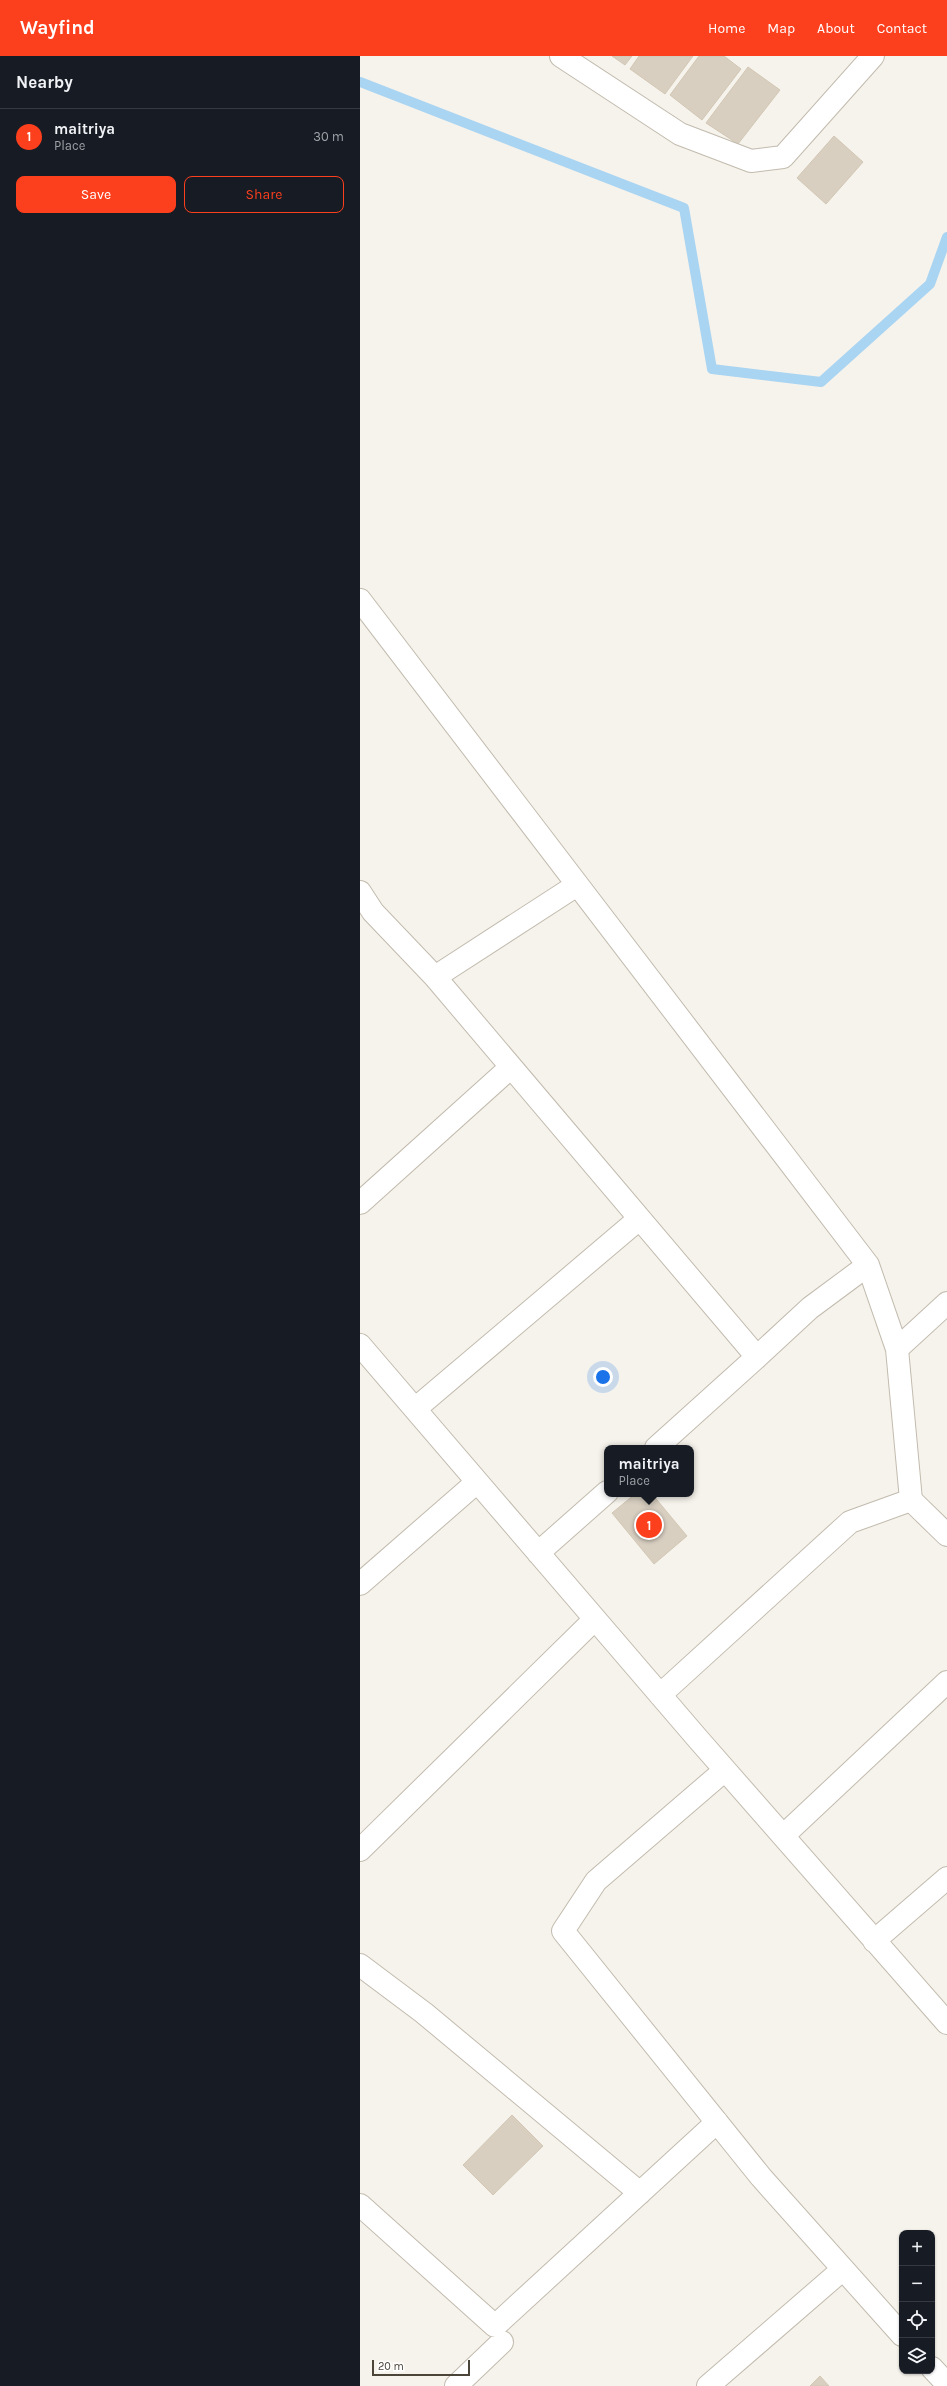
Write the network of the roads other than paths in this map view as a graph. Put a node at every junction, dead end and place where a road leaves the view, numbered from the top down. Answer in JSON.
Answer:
{"nodes":[{"id":1,"x":561,"y":56,"type":"edge"},
{"id":2,"x":872,"y":56,"type":"edge"},
{"id":3,"x":360,"y":600,"type":"edge"},
{"id":4,"x":578,"y":885,"type":"junction"},
{"id":5,"x":360,"y":892,"type":"edge"},
{"id":6,"x":435,"y":977,"type":"junction"},
{"id":7,"x":510,"y":1068,"type":"junction"},
{"id":8,"x":360,"y":1203,"type":"edge"},
{"id":9,"x":639,"y":1220,"type":"junction"},
{"id":10,"x":868,"y":1265,"type":"junction"},
{"id":11,"x":947,"y":1303,"type":"edge"},
{"id":12,"x":360,"y":1345,"type":"edge"},
{"id":13,"x":897,"y":1349,"type":"junction"},
{"id":14,"x":757,"y":1357,"type":"junction"},
{"id":15,"x":415,"y":1409,"type":"junction"},
{"id":16,"x":659,"y":1445,"type":"edge"},
{"id":17,"x":477,"y":1482,"type":"junction"},
{"id":18,"x":604,"y":1495,"type":"edge"},
{"id":19,"x":911,"y":1500,"type":"junction"},
{"id":20,"x":947,"y":1535,"type":"edge"},
{"id":21,"x":538,"y":1554,"type":"junction"},
{"id":22,"x":360,"y":1584,"type":"edge"},
{"id":23,"x":595,"y":1619,"type":"junction"},
{"id":24,"x":947,"y":1682,"type":"edge"},
{"id":25,"x":660,"y":1695,"type":"junction"},
{"id":26,"x":725,"y":1770,"type":"junction"},
{"id":27,"x":783,"y":1836,"type":"junction"},
{"id":28,"x":360,"y":1850,"type":"edge"},
{"id":29,"x":947,"y":1878,"type":"edge"},
{"id":30,"x":874,"y":1941,"type":"junction"},
{"id":31,"x":360,"y":1965,"type":"edge"},
{"id":32,"x":947,"y":2023,"type":"edge"},
{"id":33,"x":717,"y":2122,"type":"junction"},
{"id":34,"x":640,"y":2193,"type":"junction"},
{"id":35,"x":360,"y":2205,"type":"edge"},
{"id":36,"x":842,"y":2270,"type":"junction"},
{"id":37,"x":899,"y":2332,"type":"edge"},
{"id":38,"x":502,"y":2342,"type":"dead end"},
{"id":39,"x":935,"y":2371,"type":"edge"},
{"id":40,"x":947,"y":2384,"type":"edge"},
{"id":41,"x":456,"y":2386,"type":"edge"},
{"id":42,"x":708,"y":2386,"type":"edge"}],
"edges":[{"from":1,"to":2,"type":"street"},
{"from":3,"to":4,"type":"street"},
{"from":4,"to":6,"type":"street"},
{"from":4,"to":10,"type":"street"},
{"from":5,"to":6,"type":"street"},
{"from":6,"to":7,"type":"street"},
{"from":7,"to":8,"type":"street"},
{"from":7,"to":9,"type":"street"},
{"from":9,"to":14,"type":"street"},
{"from":9,"to":15,"type":"street"},
{"from":10,"to":13,"type":"street"},
{"from":10,"to":14,"type":"street"},
{"from":11,"to":13,"type":"street"},
{"from":12,"to":15,"type":"street"},
{"from":13,"to":19,"type":"street"},
{"from":14,"to":16,"type":"street"},
{"from":15,"to":17,"type":"street"},
{"from":17,"to":21,"type":"street"},
{"from":17,"to":22,"type":"street"},
{"from":18,"to":21,"type":"street"},
{"from":19,"to":20,"type":"street"},
{"from":19,"to":25,"type":"street"},
{"from":21,"to":23,"type":"street"},
{"from":23,"to":25,"type":"street"},
{"from":23,"to":28,"type":"street"},
{"from":24,"to":27,"type":"street"},
{"from":25,"to":26,"type":"street"},
{"from":26,"to":27,"type":"street"},
{"from":26,"to":33,"type":"street"},
{"from":27,"to":30,"type":"street"},
{"from":29,"to":30,"type":"street"},
{"from":30,"to":32,"type":"street"},
{"from":31,"to":34,"type":"street"},
{"from":33,"to":34,"type":"street"},
{"from":33,"to":36,"type":"street"},
{"from":34,"to":35,"type":"street"},
{"from":36,"to":37,"type":"street"},
{"from":36,"to":42,"type":"street"},
{"from":38,"to":41,"type":"street"},
{"from":39,"to":40,"type":"street"}]}
